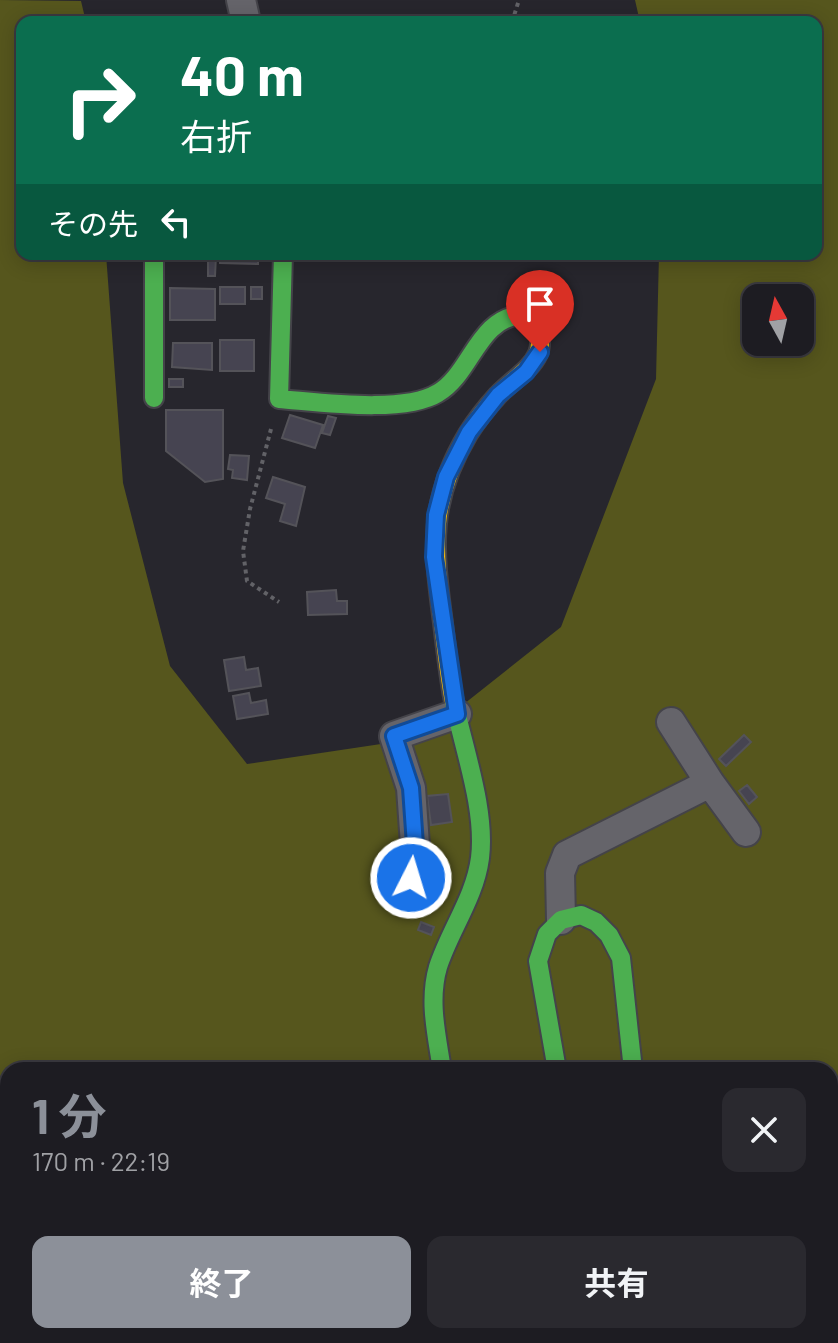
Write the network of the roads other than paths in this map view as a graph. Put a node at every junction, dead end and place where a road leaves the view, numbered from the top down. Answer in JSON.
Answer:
{"nodes":[{"id":1,"x":154,"y":260,"type":"edge"},
{"id":2,"x":283,"y":260,"type":"edge"},
{"id":3,"x":154,"y":398,"type":"dead end"},
{"id":4,"x":457,"y":714,"type":"junction"},
{"id":5,"x":671,"y":722,"type":"dead end"},
{"id":6,"x":710,"y":783,"type":"junction"},
{"id":7,"x":746,"y":832,"type":"dead end"},
{"id":8,"x":411,"y":878,"type":"dead end"},
{"id":9,"x":561,"y":920,"type":"junction"},
{"id":10,"x":441,"y":1062,"type":"edge"},
{"id":11,"x":556,"y":1062,"type":"edge"},
{"id":12,"x":632,"y":1062,"type":"edge"}],
"edges":[{"from":1,"to":3,"type":"street"},
{"from":2,"to":4,"type":"street"},
{"from":4,"to":8,"type":"street"},
{"from":4,"to":10,"type":"street"},
{"from":5,"to":6,"type":"street"},
{"from":6,"to":7,"type":"street"},
{"from":6,"to":9,"type":"street"},
{"from":9,"to":11,"type":"street"},
{"from":9,"to":12,"type":"street"}]}
